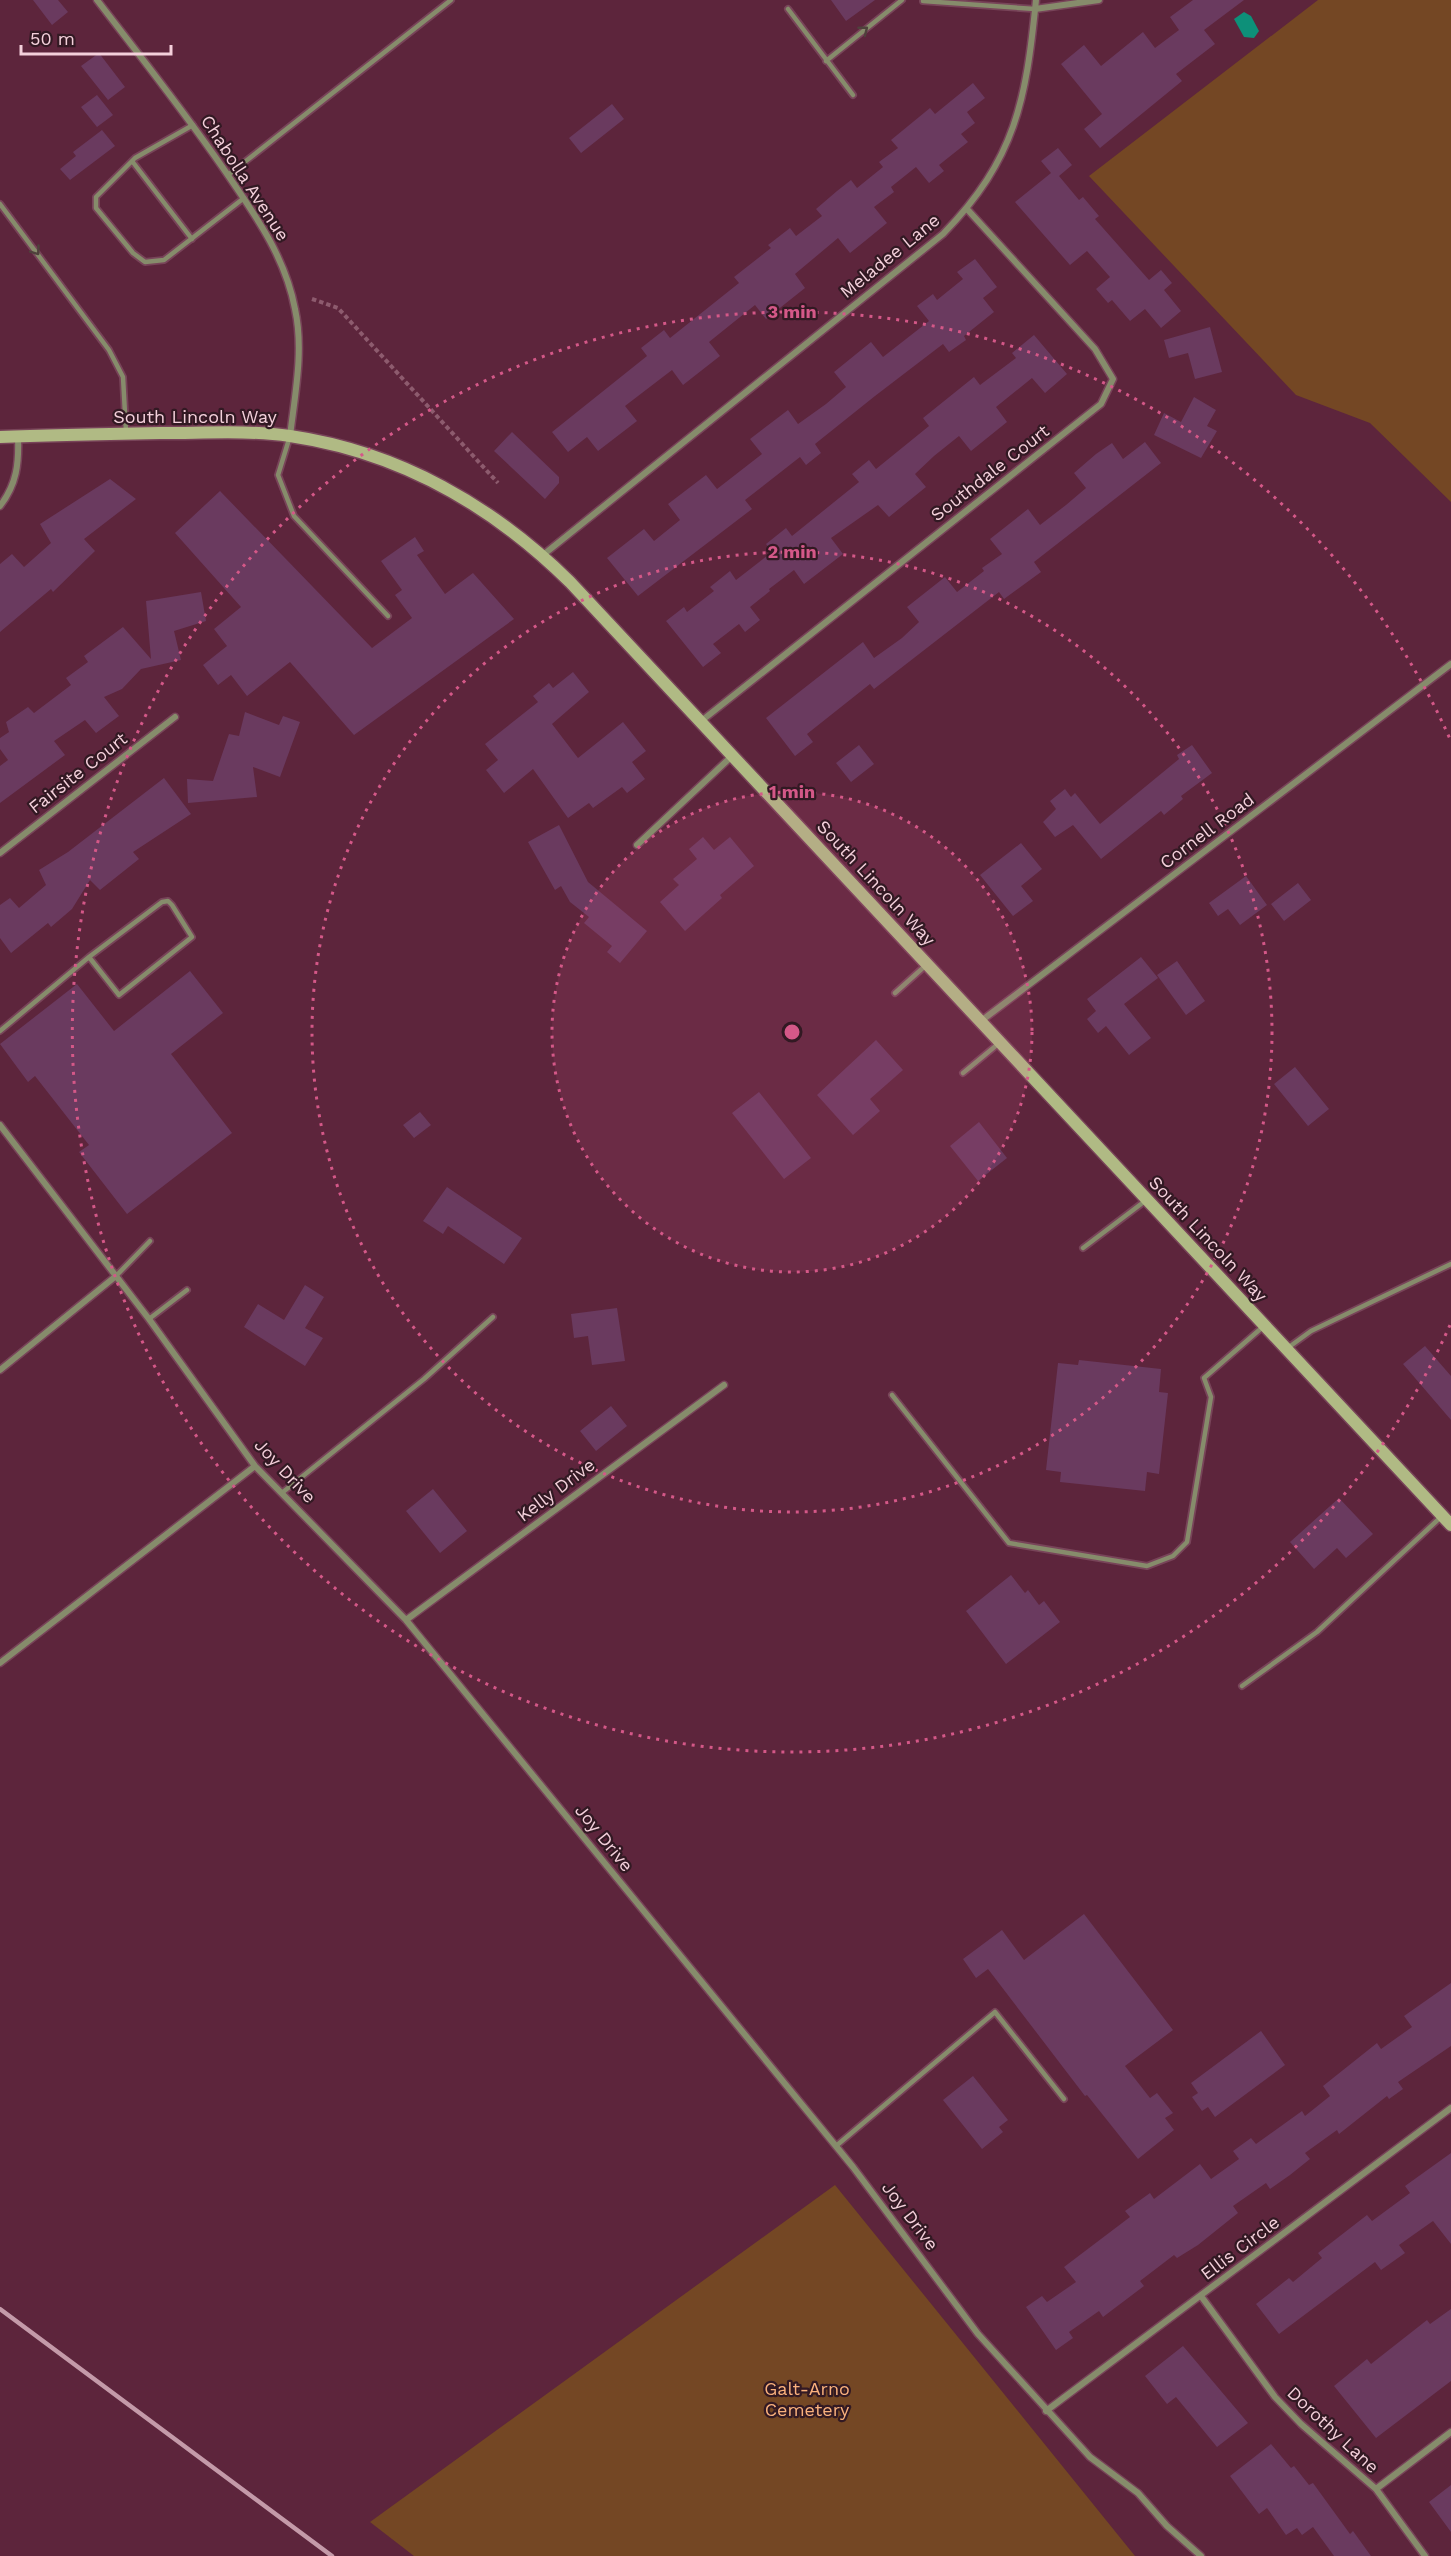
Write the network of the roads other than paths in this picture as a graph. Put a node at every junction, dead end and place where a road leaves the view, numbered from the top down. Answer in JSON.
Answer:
{"nodes":[{"id":1,"x":97,"y":0,"type":"edge"},
{"id":2,"x":451,"y":0,"type":"edge"},
{"id":3,"x":902,"y":0,"type":"edge"},
{"id":4,"x":1036,"y":0,"type":"edge"},
{"id":5,"x":1099,"y":0,"type":"edge"},
{"id":6,"x":923,"y":1,"type":"edge"},
{"id":7,"x":788,"y":9,"type":"dead end"},
{"id":8,"x":1035,"y":9,"type":"junction"},
{"id":9,"x":826,"y":61,"type":"junction"},
{"id":10,"x":854,"y":95,"type":"dead end"},
{"id":11,"x":193,"y":125,"type":"junction"},
{"id":12,"x":132,"y":161,"type":"junction"},
{"id":13,"x":228,"y":175,"type":"junction"},
{"id":14,"x":244,"y":198,"type":"junction"},
{"id":15,"x":0,"y":204,"type":"edge"},
{"id":16,"x":967,"y":210,"type":"junction"},
{"id":17,"x":192,"y":239,"type":"junction"},
{"id":18,"x":126,"y":434,"type":"junction"},
{"id":19,"x":18,"y":436,"type":"junction"},
{"id":20,"x":290,"y":436,"type":"junction"},
{"id":21,"x":0,"y":437,"type":"edge"},
{"id":22,"x":0,"y":506,"type":"edge"},
{"id":23,"x":543,"y":555,"type":"junction"},
{"id":24,"x":388,"y":616,"type":"dead end"},
{"id":25,"x":1451,"y":664,"type":"edge"},
{"id":26,"x":175,"y":717,"type":"dead end"},
{"id":27,"x":700,"y":722,"type":"junction"},
{"id":28,"x":732,"y":756,"type":"junction"},
{"id":29,"x":636,"y":845,"type":"dead end"},
{"id":30,"x":0,"y":853,"type":"edge"},
{"id":31,"x":89,"y":957,"type":"junction"},
{"id":32,"x":927,"y":964,"type":"junction"},
{"id":33,"x":895,"y":993,"type":"dead end"},
{"id":34,"x":981,"y":1021,"type":"junction"},
{"id":35,"x":0,"y":1031,"type":"edge"},
{"id":36,"x":1000,"y":1043,"type":"junction"},
{"id":37,"x":963,"y":1073,"type":"dead end"},
{"id":38,"x":0,"y":1125,"type":"edge"},
{"id":39,"x":1147,"y":1199,"type":"junction"},
{"id":40,"x":150,"y":1241,"type":"dead end"},
{"id":41,"x":1083,"y":1248,"type":"dead end"},
{"id":42,"x":1451,"y":1264,"type":"edge"},
{"id":43,"x":116,"y":1276,"type":"junction"},
{"id":44,"x":187,"y":1290,"type":"dead end"},
{"id":45,"x":493,"y":1317,"type":"dead end"},
{"id":46,"x":148,"y":1319,"type":"junction"},
{"id":47,"x":1264,"y":1325,"type":"junction"},
{"id":48,"x":1287,"y":1349,"type":"junction"},
{"id":49,"x":0,"y":1370,"type":"edge"},
{"id":50,"x":724,"y":1385,"type":"dead end"},
{"id":51,"x":892,"y":1395,"type":"dead end"},
{"id":52,"x":255,"y":1466,"type":"junction"},
{"id":53,"x":283,"y":1492,"type":"junction"},
{"id":54,"x":1447,"y":1521,"type":"edge"},
{"id":55,"x":406,"y":1620,"type":"junction"},
{"id":56,"x":0,"y":1663,"type":"edge"},
{"id":57,"x":1242,"y":1686,"type":"dead end"},
{"id":58,"x":1064,"y":2099,"type":"dead end"},
{"id":59,"x":1451,"y":2108,"type":"edge"},
{"id":60,"x":836,"y":2146,"type":"junction"},
{"id":61,"x":1201,"y":2296,"type":"junction"},
{"id":62,"x":1046,"y":2411,"type":"junction"},
{"id":63,"x":1451,"y":2432,"type":"edge"},
{"id":64,"x":1376,"y":2489,"type":"junction"},
{"id":65,"x":1201,"y":2556,"type":"edge"},
{"id":66,"x":1425,"y":2556,"type":"edge"}],
"edges":[{"from":1,"to":11,"type":"street","name":"Chabolla Avenue"},
{"from":2,"to":13,"type":"lane"},
{"from":9,"to":3,"type":"lane","one_way":true},
{"from":4,"to":8,"type":"street","name":"Meladee Lane"},
{"from":5,"to":8,"type":"street"},
{"from":6,"to":8,"type":"lane"},
{"from":7,"to":9,"type":"lane"},
{"from":8,"to":16,"type":"street","name":"Meladee Lane"},
{"from":9,"to":10,"type":"lane"},
{"from":11,"to":12,"type":"lane"},
{"from":11,"to":13,"type":"street","name":"Chabolla Avenue"},
{"from":12,"to":17,"type":"lane"},
{"from":12,"to":17,"type":"lane"},
{"from":13,"to":14,"type":"street","name":"Chabolla Avenue"},
{"from":14,"to":17,"type":"lane"},
{"from":14,"to":20,"type":"street","name":"Chabolla Avenue"},
{"from":15,"to":18,"type":"lane","one_way":true},
{"from":16,"to":23,"type":"street","name":"Meladee Lane"},
{"from":16,"to":27,"type":"street","name":"Southdale Court"},
{"from":18,"to":19,"type":"main road","name":"South Lincoln Way"},
{"from":18,"to":20,"type":"main road","name":"South Lincoln Way"},
{"from":19,"to":21,"type":"main road","name":"South Lincoln Way"},
{"from":19,"to":22,"type":"street"},
{"from":20,"to":23,"type":"main road","name":"South Lincoln Way"},
{"from":20,"to":24,"type":"lane"},
{"from":23,"to":27,"type":"main road","name":"South Lincoln Way"},
{"from":25,"to":34,"type":"street","name":"Cornell Road"},
{"from":26,"to":30,"type":"street","name":"Fairsite Court"},
{"from":27,"to":28,"type":"main road","name":"South Lincoln Way"},
{"from":28,"to":29,"type":"street"},
{"from":28,"to":32,"type":"main road","name":"South Lincoln Way"},
{"from":31,"to":31,"type":"lane"},
{"from":31,"to":35,"type":"lane"},
{"from":32,"to":33,"type":"lane"},
{"from":32,"to":34,"type":"main road","name":"South Lincoln Way"},
{"from":34,"to":36,"type":"main road","name":"South Lincoln Way"},
{"from":36,"to":37,"type":"lane"},
{"from":36,"to":39,"type":"main road","name":"South Lincoln Way"},
{"from":38,"to":43,"type":"street","name":"Joy Drive"},
{"from":39,"to":41,"type":"lane"},
{"from":39,"to":47,"type":"main road","name":"South Lincoln Way"},
{"from":40,"to":43,"type":"lane"},
{"from":42,"to":48,"type":"lane"},
{"from":43,"to":46,"type":"street","name":"Joy Drive"},
{"from":43,"to":49,"type":"street"},
{"from":44,"to":46,"type":"lane"},
{"from":45,"to":53,"type":"lane"},
{"from":46,"to":52,"type":"street","name":"Joy Drive"},
{"from":47,"to":48,"type":"main road","name":"South Lincoln Way"},
{"from":47,"to":51,"type":"lane"},
{"from":48,"to":54,"type":"main road","name":"South Lincoln Way"},
{"from":50,"to":55,"type":"street","name":"Kelly Drive"},
{"from":52,"to":53,"type":"street","name":"Joy Drive"},
{"from":52,"to":56,"type":"street"},
{"from":53,"to":55,"type":"street","name":"Joy Drive"},
{"from":54,"to":57,"type":"lane"},
{"from":55,"to":60,"type":"street","name":"Joy Drive"},
{"from":58,"to":60,"type":"lane"},
{"from":59,"to":61,"type":"street","name":"Ellis Circle"},
{"from":60,"to":62,"type":"street","name":"Joy Drive"},
{"from":61,"to":62,"type":"street","name":"Ellis Circle"},
{"from":61,"to":64,"type":"street","name":"Dorothy Lane"},
{"from":62,"to":65,"type":"street","name":"Joy Drive"},
{"from":63,"to":64,"type":"street"},
{"from":64,"to":66,"type":"street","name":"Dorothy Lane"}]}
